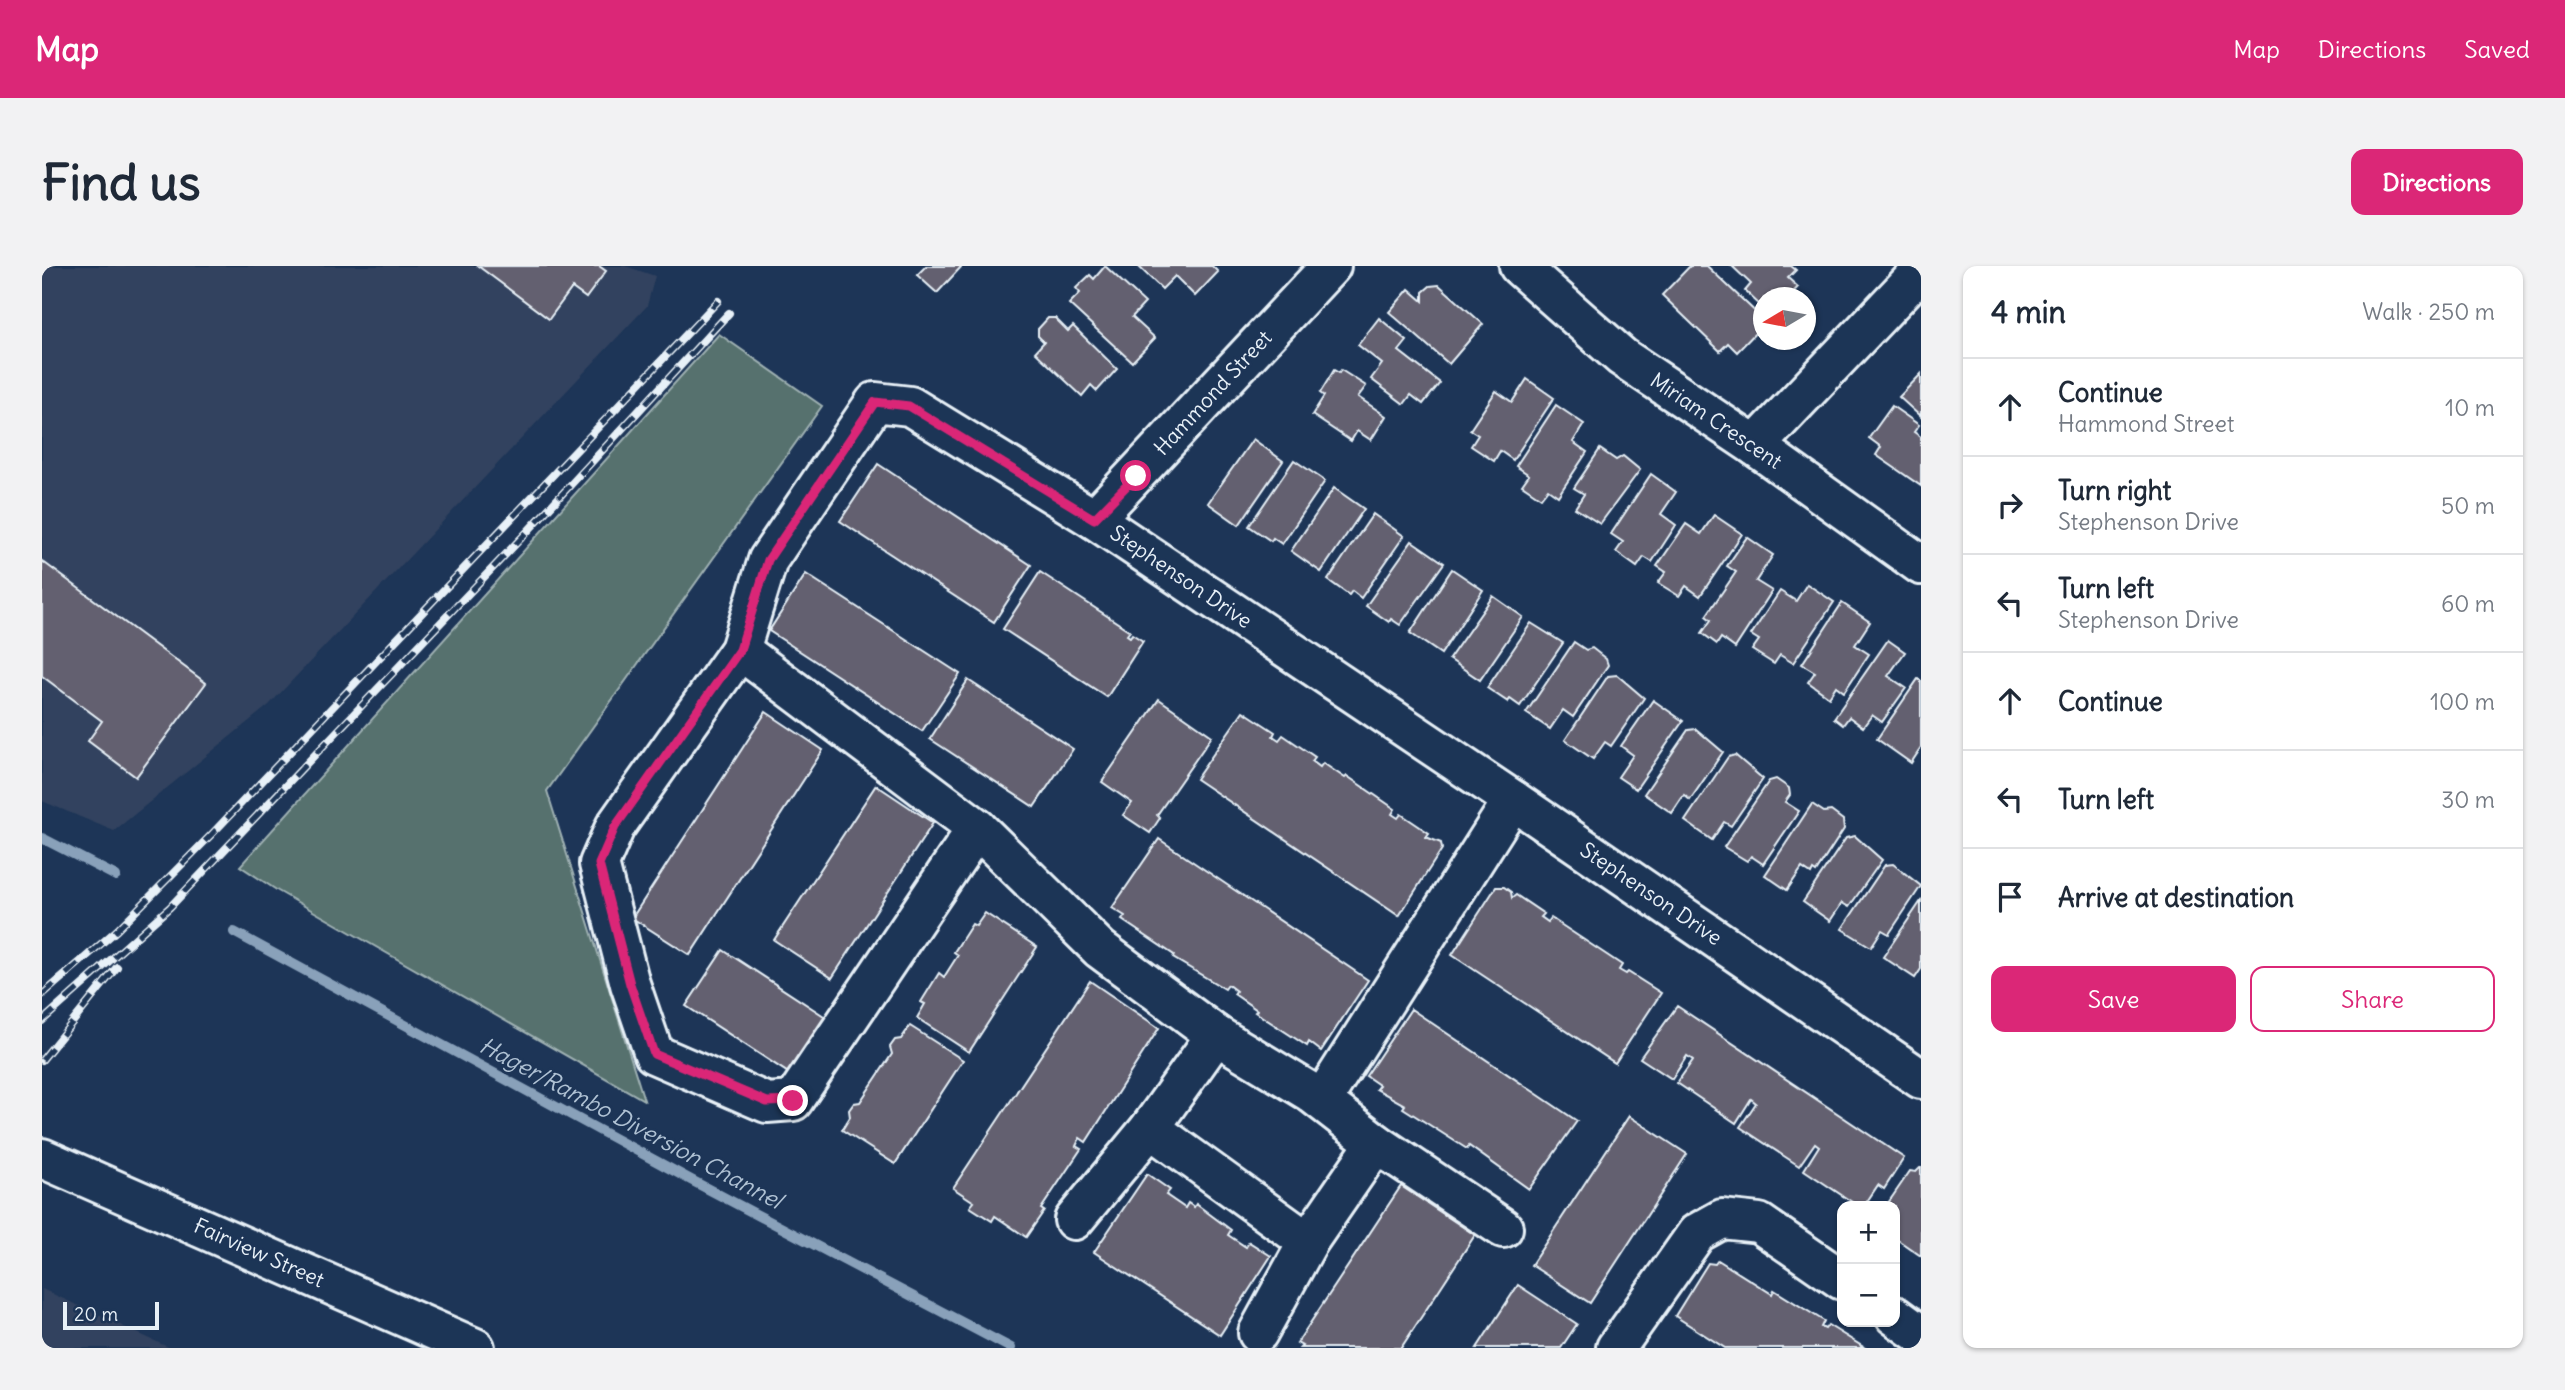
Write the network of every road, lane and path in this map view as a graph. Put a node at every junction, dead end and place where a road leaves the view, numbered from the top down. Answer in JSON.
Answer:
{"nodes":[{"id":1,"x":1331,"y":266,"type":"edge"},
{"id":2,"x":1519,"y":266,"type":"edge"},
{"id":3,"x":1921,"y":271,"type":"edge"},
{"id":4,"x":1755,"y":446,"type":"junction"},
{"id":5,"x":1094,"y":519,"type":"junction"},
{"id":6,"x":1921,"y":565,"type":"edge"},
{"id":7,"x":740,"y":650,"type":"junction"},
{"id":8,"x":1513,"y":800,"type":"junction"},
{"id":9,"x":977,"y":828,"type":"junction"},
{"id":10,"x":1216,"y":1035,"type":"junction"},
{"id":11,"x":1921,"y":1079,"type":"edge"},
{"id":12,"x":1322,"y":1100,"type":"junction"},
{"id":13,"x":1150,"y":1128,"type":"junction"},
{"id":14,"x":1376,"y":1143,"type":"junction"},
{"id":15,"x":42,"y":1158,"type":"edge"},
{"id":16,"x":1074,"y":1220,"type":"dead end"},
{"id":17,"x":1503,"y":1228,"type":"dead end"},
{"id":18,"x":1308,"y":1242,"type":"junction"},
{"id":19,"x":1837,"y":1277,"type":"edge"},
{"id":20,"x":1900,"y":1320,"type":"edge"},
{"id":21,"x":1258,"y":1333,"type":"dead end"},
{"id":22,"x":1921,"y":1335,"type":"edge"},
{"id":23,"x":475,"y":1348,"type":"edge"},
{"id":24,"x":1616,"y":1348,"type":"edge"}],
"edges":[{"from":1,"to":5,"type":"street","name":"Hammond Street"},
{"from":2,"to":4,"type":"street","name":"Miriam Crescent"},
{"from":3,"to":4,"type":"street"},
{"from":4,"to":6,"type":"street","name":"Miriam Crescent"},
{"from":5,"to":7,"type":"street","name":"Stephenson Drive"},
{"from":5,"to":8,"type":"street","name":"Stephenson Drive"},
{"from":7,"to":9,"type":"street"},
{"from":7,"to":9,"type":"street"},
{"from":8,"to":11,"type":"street","name":"Stephenson Drive"},
{"from":8,"to":12,"type":"street"},
{"from":9,"to":10,"type":"street"},
{"from":10,"to":12,"type":"street"},
{"from":10,"to":13,"type":"street"},
{"from":12,"to":14,"type":"street"},
{"from":13,"to":16,"type":"street"},
{"from":13,"to":18,"type":"street"},
{"from":14,"to":17,"type":"street"},
{"from":14,"to":18,"type":"street"},
{"from":15,"to":23,"type":"street","name":"Fairview Street"},
{"from":18,"to":21,"type":"street"},
{"from":19,"to":24,"type":"street"},
{"from":20,"to":22,"type":"street"}]}
